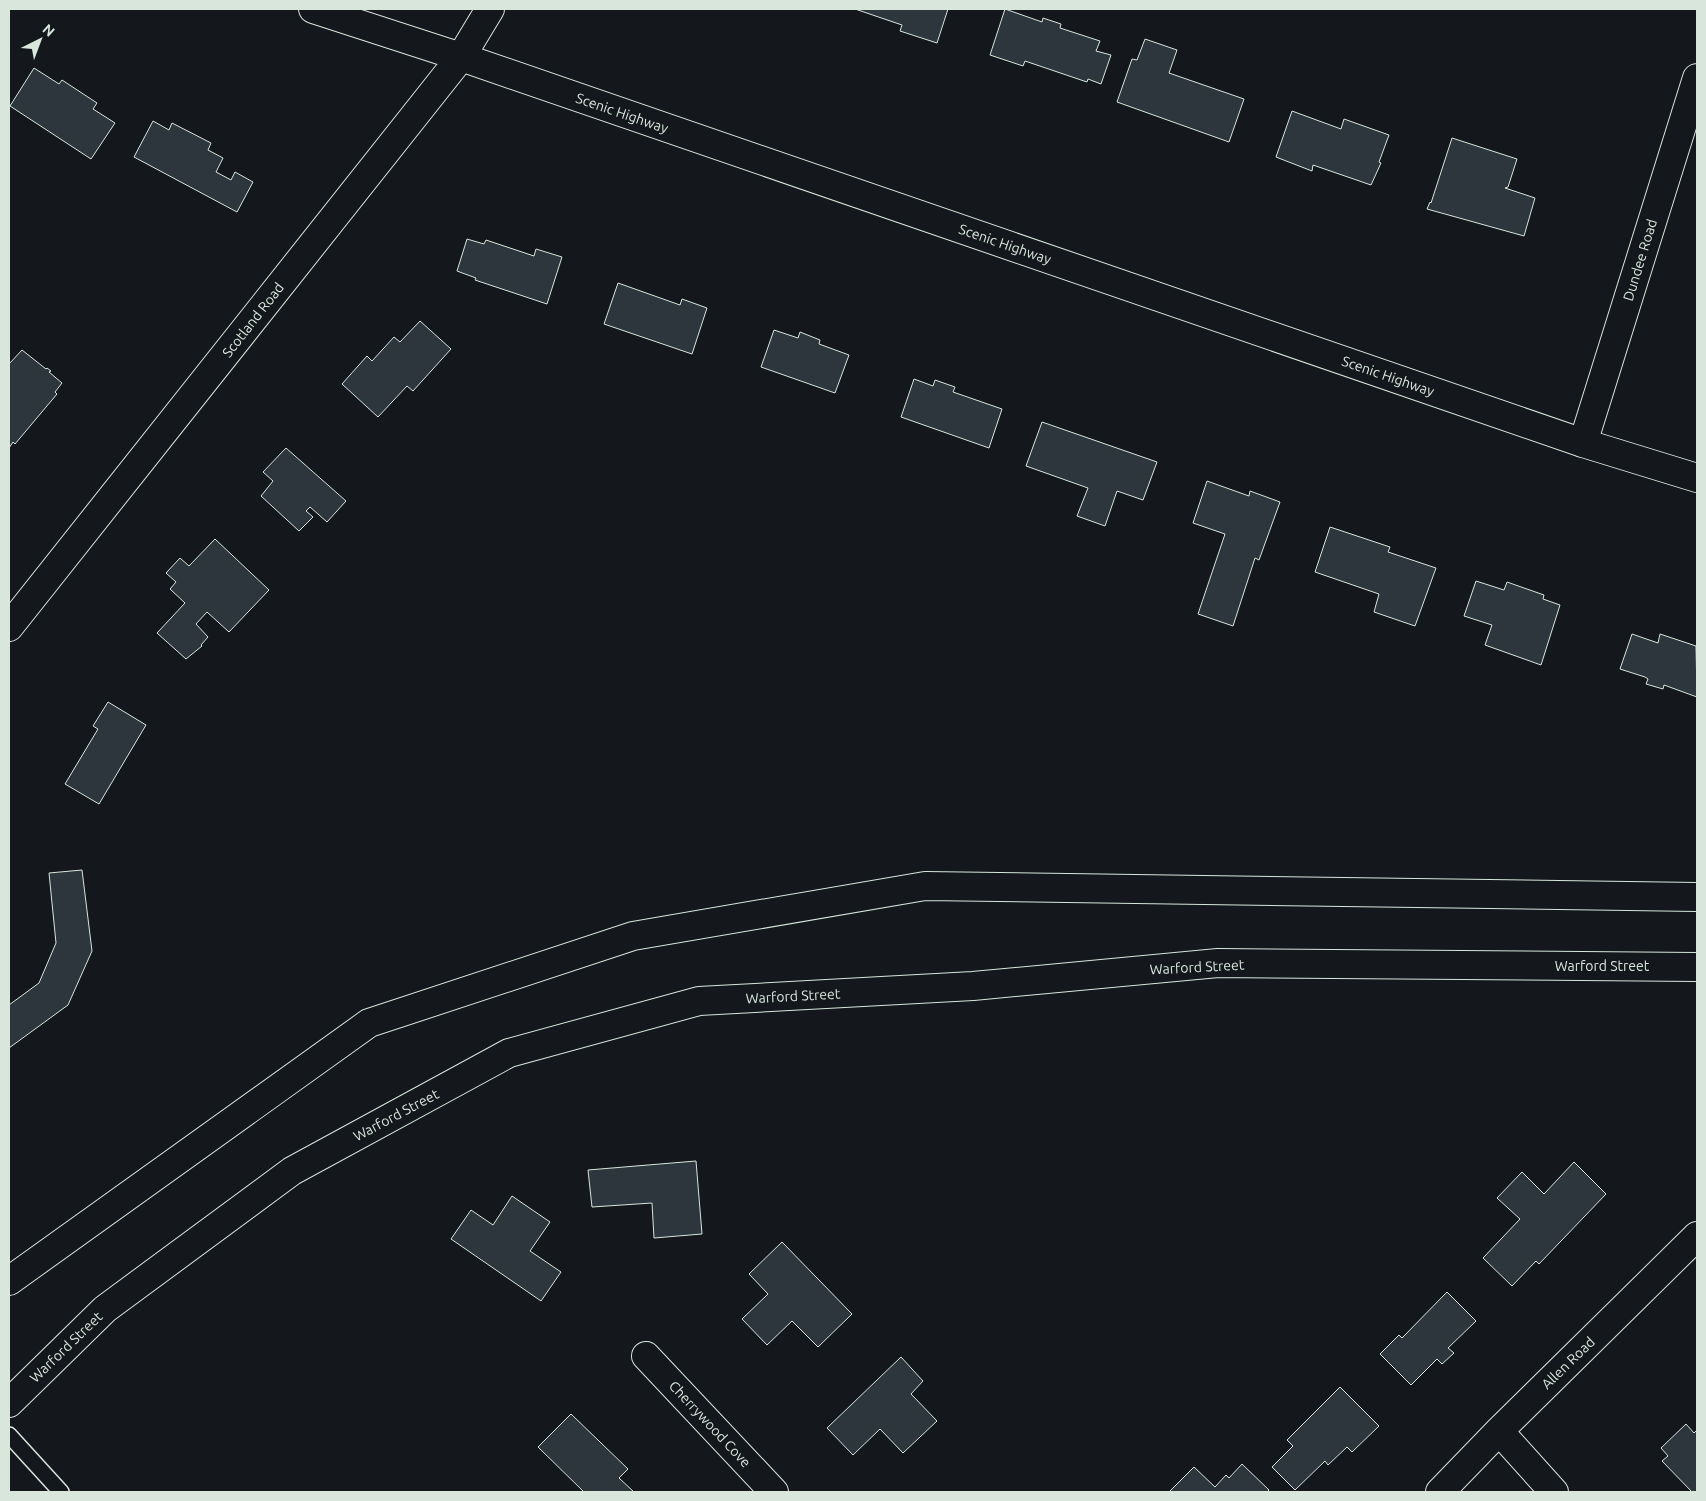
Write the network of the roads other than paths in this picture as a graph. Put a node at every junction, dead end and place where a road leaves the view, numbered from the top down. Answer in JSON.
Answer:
{"nodes":[{"id":1,"x":313,"y":9,"type":"edge"},
{"id":2,"x":490,"y":9,"type":"edge"},
{"id":3,"x":461,"y":58,"type":"junction"},
{"id":4,"x":1697,"y":78,"type":"edge"},
{"id":5,"x":1583,"y":442,"type":"junction"},
{"id":6,"x":1697,"y":478,"type":"edge"},
{"id":7,"x":9,"y":627,"type":"edge"},
{"id":8,"x":1697,"y":897,"type":"edge"},
{"id":9,"x":1697,"y":967,"type":"edge"},
{"id":10,"x":1697,"y":1236,"type":"edge"},
{"id":11,"x":9,"y":1281,"type":"edge"},
{"id":12,"x":646,"y":1356,"type":"dead end"},
{"id":13,"x":9,"y":1403,"type":"edge"},
{"id":14,"x":1498,"y":1431,"type":"junction"},
{"id":15,"x":9,"y":1435,"type":"edge"},
{"id":16,"x":61,"y":1492,"type":"edge"},
{"id":17,"x":774,"y":1492,"type":"edge"},
{"id":18,"x":1440,"y":1492,"type":"edge"},
{"id":19,"x":1554,"y":1492,"type":"edge"}],
"edges":[{"from":1,"to":3,"type":"main road","name":"Scenic Highway"},
{"from":2,"to":3,"type":"main road","name":"Scotland Road"},
{"from":3,"to":5,"type":"main road","name":"Scenic Highway"},
{"from":3,"to":7,"type":"main road","name":"Scotland Road"},
{"from":4,"to":5,"type":"main road","name":"Dundee Road"},
{"from":5,"to":6,"type":"main road","name":"Scenic Highway"},
{"from":8,"to":11,"type":"main road"},
{"from":9,"to":13,"type":"main road","name":"Warford Street"},
{"from":10,"to":14,"type":"main road","name":"Allen Road"},
{"from":12,"to":17,"type":"main road","name":"Cherrywood Cove"},
{"from":14,"to":18,"type":"main road","name":"Allen Road"},
{"from":14,"to":19,"type":"main road"},
{"from":15,"to":16,"type":"lane"}]}
